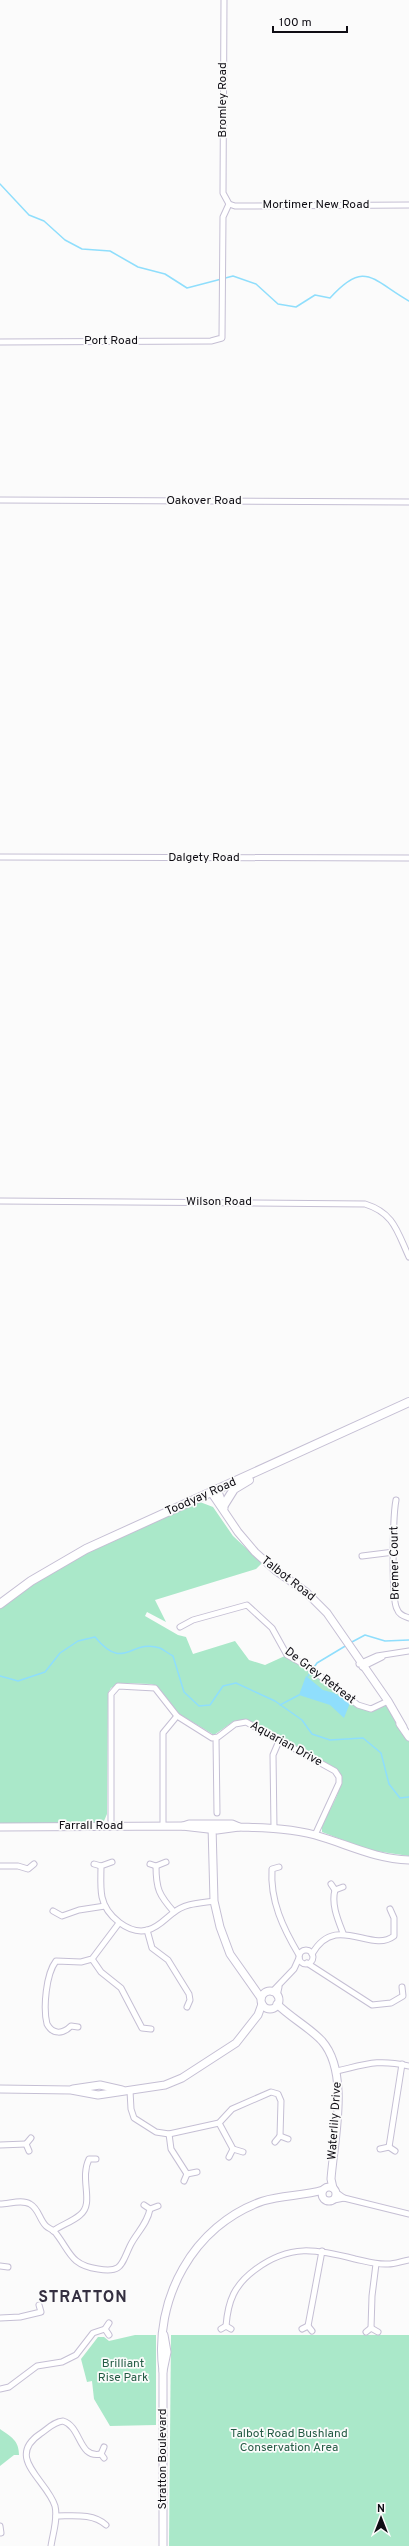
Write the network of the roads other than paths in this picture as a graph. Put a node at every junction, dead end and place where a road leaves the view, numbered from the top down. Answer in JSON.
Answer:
{"nodes":[{"id":1,"x":224,"y":0,"type":"edge"},
{"id":2,"x":229,"y":204,"type":"junction"},
{"id":3,"x":409,"y":205,"type":"edge"},
{"id":4,"x":0,"y":342,"type":"edge"},
{"id":5,"x":0,"y":500,"type":"edge"},
{"id":6,"x":409,"y":502,"type":"edge"},
{"id":7,"x":0,"y":857,"type":"edge"},
{"id":8,"x":409,"y":858,"type":"edge"},
{"id":9,"x":0,"y":1201,"type":"edge"},
{"id":10,"x":409,"y":1257,"type":"edge"},
{"id":11,"x":409,"y":1402,"type":"edge"},
{"id":12,"x":270,"y":1466,"type":"junction"},
{"id":13,"x":214,"y":1491,"type":"junction"},
{"id":14,"x":396,"y":1500,"type":"dead end"},
{"id":15,"x":224,"y":1508,"type":"junction"},
{"id":16,"x":394,"y":1552,"type":"junction"},
{"id":17,"x":362,"y":1556,"type":"dead end"},
{"id":18,"x":0,"y":1604,"type":"edge"},
{"id":19,"x":409,"y":1618,"type":"edge"},
{"id":20,"x":180,"y":1627,"type":"dead end"},
{"id":21,"x":409,"y":1651,"type":"edge"},
{"id":22,"x":361,"y":1665,"type":"junction"},
{"id":23,"x":386,"y":1702,"type":"junction"},
{"id":24,"x":177,"y":1716,"type":"junction"},
{"id":25,"x":409,"y":1737,"type":"edge"},
{"id":26,"x":216,"y":1738,"type":"junction"},
{"id":27,"x":279,"y":1741,"type":"junction"},
{"id":28,"x":217,"y":1813,"type":"dead end"},
{"id":29,"x":111,"y":1826,"type":"junction"},
{"id":30,"x":163,"y":1826,"type":"junction"},
{"id":31,"x":0,"y":1827,"type":"edge"},
{"id":32,"x":214,"y":1827,"type":"junction"},
{"id":33,"x":274,"y":1828,"type":"junction"},
{"id":34,"x":315,"y":1835,"type":"junction"},
{"id":35,"x":409,"y":1860,"type":"edge"},
{"id":36,"x":112,"y":1862,"type":"dead end"},
{"id":37,"x":166,"y":1862,"type":"dead end"},
{"id":38,"x":267,"y":1863,"type":"dead end"},
{"id":39,"x":34,"y":1864,"type":"dead end"},
{"id":40,"x":94,"y":1864,"type":"dead end"},
{"id":41,"x":150,"y":1864,"type":"dead end"},
{"id":42,"x":0,"y":1866,"type":"edge"},
{"id":43,"x":101,"y":1866,"type":"junction"},
{"id":44,"x":156,"y":1866,"type":"junction"},
{"id":45,"x":279,"y":1867,"type":"dead end"},
{"id":46,"x":272,"y":1869,"type":"junction"},
{"id":47,"x":331,"y":1884,"type":"dead end"},
{"id":48,"x":343,"y":1887,"type":"dead end"},
{"id":49,"x":335,"y":1890,"type":"junction"},
{"id":50,"x":214,"y":1902,"type":"junction"},
{"id":51,"x":105,"y":1906,"type":"junction"},
{"id":52,"x":390,"y":1909,"type":"dead end"},
{"id":53,"x":53,"y":1911,"type":"dead end"},
{"id":54,"x":174,"y":1912,"type":"junction"},
{"id":55,"x":401,"y":1914,"type":"dead end"},
{"id":56,"x":62,"y":1916,"type":"junction"},
{"id":57,"x":394,"y":1918,"type":"junction"},
{"id":58,"x":61,"y":1922,"type":"dead end"},
{"id":59,"x":119,"y":1923,"type":"junction"},
{"id":60,"x":147,"y":1930,"type":"junction"},
{"id":61,"x":342,"y":1933,"type":"junction"},
{"id":62,"x":312,"y":1951,"type":"junction"},
{"id":63,"x":299,"y":1955,"type":"junction"},
{"id":64,"x":92,"y":1959,"type":"junction"},
{"id":65,"x":312,"y":1960,"type":"junction"},
{"id":66,"x":306,"y":1963,"type":"junction"},
{"id":67,"x":316,"y":1968,"type":"junction"},
{"id":68,"x":294,"y":1969,"type":"junction"},
{"id":69,"x":253,"y":1985,"type":"junction"},
{"id":70,"x":402,"y":1987,"type":"dead end"},
{"id":71,"x":272,"y":1993,"type":"junction"},
{"id":72,"x":403,"y":1996,"type":"junction"},
{"id":73,"x":409,"y":1997,"type":"edge"},
{"id":74,"x":190,"y":2000,"type":"junction"},
{"id":75,"x":262,"y":2001,"type":"junction"},
{"id":76,"x":196,"y":2002,"type":"dead end"},
{"id":77,"x":187,"y":2007,"type":"dead end"},
{"id":78,"x":273,"y":2007,"type":"junction"},
{"id":79,"x":258,"y":2015,"type":"junction"},
{"id":80,"x":78,"y":2027,"type":"dead end"},
{"id":81,"x":142,"y":2028,"type":"junction"},
{"id":82,"x":151,"y":2029,"type":"dead end"},
{"id":83,"x":139,"y":2033,"type":"dead end"},
{"id":84,"x":402,"y":2064,"type":"junction"},
{"id":85,"x":409,"y":2066,"type":"edge"},
{"id":86,"x":337,"y":2071,"type":"junction"},
{"id":87,"x":0,"y":2089,"type":"edge"},
{"id":88,"x":126,"y":2091,"type":"junction"},
{"id":89,"x":219,"y":2123,"type":"junction"},
{"id":90,"x":169,"y":2134,"type":"junction"},
{"id":91,"x":280,"y":2136,"type":"junction"},
{"id":92,"x":31,"y":2138,"type":"dead end"},
{"id":93,"x":288,"y":2139,"type":"dead end"},
{"id":94,"x":275,"y":2142,"type":"dead end"},
{"id":95,"x":26,"y":2144,"type":"junction"},
{"id":96,"x":0,"y":2145,"type":"edge"},
{"id":97,"x":389,"y":2147,"type":"junction"},
{"id":98,"x":233,"y":2149,"type":"junction"},
{"id":99,"x":380,"y":2149,"type":"dead end"},
{"id":100,"x":29,"y":2151,"type":"dead end"},
{"id":101,"x":395,"y":2151,"type":"dead end"},
{"id":102,"x":243,"y":2152,"type":"dead end"},
{"id":103,"x":86,"y":2153,"type":"dead end"},
{"id":104,"x":229,"y":2157,"type":"dead end"},
{"id":105,"x":89,"y":2159,"type":"junction"},
{"id":106,"x":96,"y":2159,"type":"dead end"},
{"id":107,"x":197,"y":2172,"type":"dead end"},
{"id":108,"x":187,"y":2174,"type":"junction"},
{"id":109,"x":184,"y":2181,"type":"dead end"},
{"id":110,"x":329,"y":2192,"type":"junction"},
{"id":111,"x":0,"y":2204,"type":"edge"},
{"id":112,"x":144,"y":2205,"type":"dead end"},
{"id":113,"x":158,"y":2206,"type":"dead end"},
{"id":114,"x":150,"y":2209,"type":"junction"},
{"id":115,"x":409,"y":2214,"type":"edge"},
{"id":116,"x":53,"y":2231,"type":"junction"},
{"id":117,"x":322,"y":2251,"type":"junction"},
{"id":118,"x":409,"y":2260,"type":"edge"},
{"id":119,"x":1,"y":2264,"type":"edge"},
{"id":120,"x":376,"y":2264,"type":"junction"},
{"id":121,"x":8,"y":2267,"type":"dead end"},
{"id":122,"x":39,"y":2305,"type":"dead end"},
{"id":123,"x":0,"y":2318,"type":"edge"},
{"id":124,"x":109,"y":2323,"type":"dead end"},
{"id":125,"x":308,"y":2326,"type":"junction"},
{"id":126,"x":371,"y":2328,"type":"junction"},
{"id":127,"x":105,"y":2329,"type":"junction"},
{"id":128,"x":302,"y":2329,"type":"dead end"},
{"id":129,"x":231,"y":2330,"type":"dead end"},
{"id":130,"x":312,"y":2331,"type":"dead end"},
{"id":131,"x":366,"y":2332,"type":"dead end"},
{"id":132,"x":378,"y":2332,"type":"dead end"},
{"id":133,"x":109,"y":2335,"type":"dead end"},
{"id":134,"x":0,"y":2389,"type":"edge"},
{"id":135,"x":104,"y":2447,"type":"dead end"},
{"id":136,"x":102,"y":2513,"type":"dead end"},
{"id":137,"x":56,"y":2516,"type":"junction"},
{"id":138,"x":99,"y":2519,"type":"junction"},
{"id":139,"x":106,"y":2525,"type":"dead end"},
{"id":140,"x":0,"y":2526,"type":"edge"},
{"id":141,"x":0,"y":2533,"type":"edge"},
{"id":142,"x":51,"y":2546,"type":"edge"},
{"id":143,"x":163,"y":2546,"type":"edge"}],
"edges":[{"from":1,"to":2,"type":"street","name":"Bromley Road"},
{"from":2,"to":3,"type":"street","name":"Mortimer New Road"},
{"from":2,"to":4,"type":"street","name":"Port Road"},
{"from":5,"to":6,"type":"street","name":"Oakover Road"},
{"from":7,"to":8,"type":"street","name":"Dalgety Road"},
{"from":9,"to":10,"type":"street","name":"Wilson Road"},
{"from":11,"to":12,"type":"main road","name":"Toodyay Road"},
{"from":12,"to":13,"type":"main road","name":"Toodyay Road"},
{"from":12,"to":15,"type":"main road"},
{"from":13,"to":15,"type":"street","name":"Talbot Road"},
{"from":13,"to":18,"type":"main road","name":"Toodyay Road"},
{"from":14,"to":16,"type":"street","name":"Bremer Court"},
{"from":15,"to":22,"type":"street","name":"Talbot Road"},
{"from":16,"to":17,"type":"street"},
{"from":16,"to":19,"type":"street","name":"Bremer Court"},
{"from":20,"to":23,"type":"street","name":"De Grey Retreat"},
{"from":21,"to":22,"type":"street"},
{"from":22,"to":23,"type":"street","name":"Talbot Road"},
{"from":23,"to":25,"type":"street","name":"Talbot Road"},
{"from":24,"to":26,"type":"street"},
{"from":24,"to":29,"type":"street"},
{"from":24,"to":30,"type":"street"},
{"from":26,"to":27,"type":"street","name":"Aquarian Drive"},
{"from":26,"to":28,"type":"street"},
{"from":27,"to":33,"type":"street"},
{"from":27,"to":34,"type":"street","name":"Aquarian Drive"},
{"from":29,"to":30,"type":"street","name":"Farrall Road"},
{"from":29,"to":31,"type":"street","name":"Farrall Road"},
{"from":30,"to":32,"type":"street","name":"Farrall Road"},
{"from":32,"to":33,"type":"street","name":"Farrall Road"},
{"from":32,"to":50,"type":"street"},
{"from":33,"to":34,"type":"street","name":"Farrall Road"},
{"from":34,"to":35,"type":"street","name":"Farrall Road"},
{"from":36,"to":43,"type":"street"},
{"from":37,"to":44,"type":"street"},
{"from":38,"to":46,"type":"street"},
{"from":39,"to":42,"type":"street"},
{"from":40,"to":43,"type":"street"},
{"from":41,"to":44,"type":"street"},
{"from":43,"to":51,"type":"street"},
{"from":44,"to":54,"type":"street"},
{"from":45,"to":46,"type":"street"},
{"from":46,"to":63,"type":"street"},
{"from":47,"to":49,"type":"street"},
{"from":48,"to":49,"type":"street"},
{"from":49,"to":61,"type":"street"},
{"from":50,"to":54,"type":"street"},
{"from":50,"to":69,"type":"street"},
{"from":51,"to":56,"type":"street"},
{"from":51,"to":59,"type":"street"},
{"from":52,"to":57,"type":"street"},
{"from":53,"to":56,"type":"street"},
{"from":54,"to":60,"type":"street"},
{"from":55,"to":57,"type":"street"},
{"from":56,"to":58,"type":"street"},
{"from":57,"to":61,"type":"street"},
{"from":59,"to":60,"type":"street"},
{"from":59,"to":64,"type":"street"},
{"from":60,"to":74,"type":"street"},
{"from":61,"to":62,"type":"street"},
{"from":62,"to":63,"type":"street"},
{"from":62,"to":65,"type":"street"},
{"from":63,"to":66,"type":"street"},
{"from":63,"to":68,"type":"street"},
{"from":64,"to":80,"type":"street"},
{"from":64,"to":81,"type":"street"},
{"from":65,"to":66,"type":"street"},
{"from":65,"to":67,"type":"street"},
{"from":66,"to":67,"type":"street"},
{"from":66,"to":68,"type":"street"},
{"from":67,"to":72,"type":"street"},
{"from":68,"to":71,"type":"street"},
{"from":69,"to":71,"type":"street"},
{"from":69,"to":75,"type":"street"},
{"from":70,"to":72,"type":"street"},
{"from":71,"to":75,"type":"street"},
{"from":71,"to":78,"type":"street"},
{"from":72,"to":73,"type":"street"},
{"from":74,"to":76,"type":"street"},
{"from":74,"to":77,"type":"street"},
{"from":75,"to":78,"type":"street","name":"Waterlily Drive"},
{"from":75,"to":79,"type":"street"},
{"from":78,"to":79,"type":"street"},
{"from":78,"to":86,"type":"street","name":"Waterlily Drive"},
{"from":79,"to":88,"type":"street"},
{"from":81,"to":82,"type":"street"},
{"from":81,"to":83,"type":"street"},
{"from":84,"to":85,"type":"street"},
{"from":84,"to":86,"type":"street"},
{"from":84,"to":97,"type":"street"},
{"from":86,"to":110,"type":"street","name":"Waterlily Drive"},
{"from":87,"to":88,"type":"street"},
{"from":88,"to":90,"type":"street"},
{"from":89,"to":90,"type":"street"},
{"from":89,"to":91,"type":"street"},
{"from":89,"to":98,"type":"street"},
{"from":90,"to":108,"type":"street"},
{"from":91,"to":93,"type":"street"},
{"from":91,"to":94,"type":"street"},
{"from":92,"to":95,"type":"street"},
{"from":95,"to":96,"type":"street"},
{"from":95,"to":100,"type":"street"},
{"from":97,"to":99,"type":"street"},
{"from":97,"to":101,"type":"street"},
{"from":98,"to":102,"type":"street"},
{"from":98,"to":104,"type":"street"},
{"from":103,"to":105,"type":"street"},
{"from":105,"to":106,"type":"street"},
{"from":105,"to":116,"type":"street"},
{"from":107,"to":108,"type":"street"},
{"from":108,"to":109,"type":"street"},
{"from":110,"to":115,"type":"street"},
{"from":110,"to":143,"type":"street","name":"Stratton Boulevard"},
{"from":111,"to":116,"type":"street"},
{"from":112,"to":114,"type":"street"},
{"from":113,"to":114,"type":"street"},
{"from":114,"to":116,"type":"street"},
{"from":117,"to":120,"type":"street"},
{"from":117,"to":125,"type":"street"},
{"from":117,"to":129,"type":"street"},
{"from":118,"to":120,"type":"street"},
{"from":119,"to":121,"type":"street"},
{"from":120,"to":126,"type":"street"},
{"from":122,"to":123,"type":"street"},
{"from":124,"to":127,"type":"street"},
{"from":125,"to":128,"type":"street"},
{"from":125,"to":130,"type":"street"},
{"from":126,"to":131,"type":"street"},
{"from":126,"to":132,"type":"street"},
{"from":127,"to":133,"type":"street"},
{"from":127,"to":134,"type":"street"},
{"from":135,"to":137,"type":"street"},
{"from":136,"to":138,"type":"street"},
{"from":137,"to":138,"type":"street"},
{"from":137,"to":142,"type":"street"},
{"from":138,"to":139,"type":"street"},
{"from":140,"to":141,"type":"street"}]}
